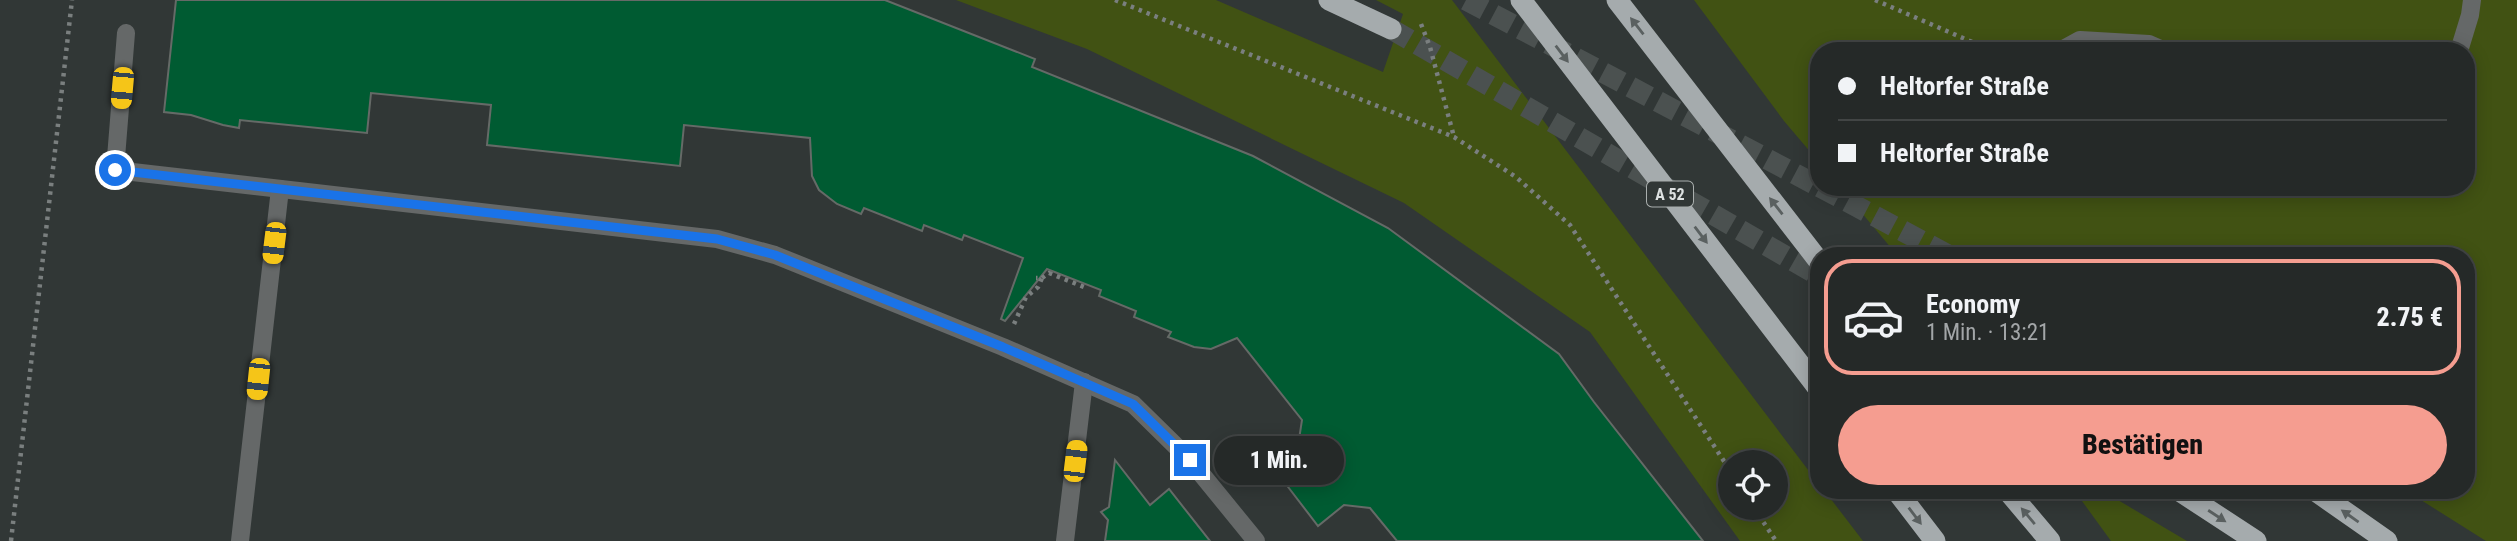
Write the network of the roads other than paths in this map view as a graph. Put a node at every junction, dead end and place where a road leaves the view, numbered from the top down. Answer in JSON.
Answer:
{"nodes":[{"id":1,"x":1329,"y":0,"type":"edge"},
{"id":2,"x":1521,"y":0,"type":"edge"},
{"id":3,"x":1617,"y":0,"type":"edge"},
{"id":4,"x":2471,"y":8,"type":"edge"},
{"id":5,"x":1391,"y":29,"type":"tunnel mouth"},
{"id":6,"x":126,"y":33,"type":"dead end"},
{"id":7,"x":2076,"y":42,"type":"edge"},
{"id":8,"x":2114,"y":42,"type":"edge"},
{"id":9,"x":2462,"y":42,"type":"edge"},
{"id":10,"x":280,"y":189,"type":"junction"},
{"id":11,"x":1810,"y":250,"type":"edge"},
{"id":12,"x":1810,"y":378,"type":"edge"},
{"id":13,"x":1084,"y":382,"type":"junction"},
{"id":14,"x":1903,"y":499,"type":"edge"},
{"id":15,"x":2015,"y":499,"type":"edge"},
{"id":16,"x":2192,"y":499,"type":"edge"},
{"id":17,"x":2327,"y":499,"type":"edge"},
{"id":18,"x":240,"y":541,"type":"edge"},
{"id":19,"x":1065,"y":541,"type":"edge"},
{"id":20,"x":1256,"y":541,"type":"edge"},
{"id":21,"x":1935,"y":541,"type":"edge"},
{"id":22,"x":2050,"y":541,"type":"edge"},
{"id":23,"x":2256,"y":541,"type":"edge"},
{"id":24,"x":2387,"y":541,"type":"edge"}],
"edges":[{"from":1,"to":5,"type":"highway"},
{"from":2,"to":12,"type":"highway","number":"A 52","one_way":true},
{"from":11,"to":3,"type":"highway","one_way":true},
{"from":4,"to":9,"type":"street"},
{"from":6,"to":10,"type":"street"},
{"from":7,"to":8,"type":"street"},
{"from":10,"to":13,"type":"street"},
{"from":10,"to":18,"type":"street"},
{"from":13,"to":19,"type":"street"},
{"from":13,"to":20,"type":"street"},
{"from":14,"to":21,"type":"highway","one_way":true},
{"from":22,"to":15,"type":"highway","one_way":true},
{"from":16,"to":23,"type":"highway","one_way":true},
{"from":24,"to":17,"type":"highway","one_way":true}]}
